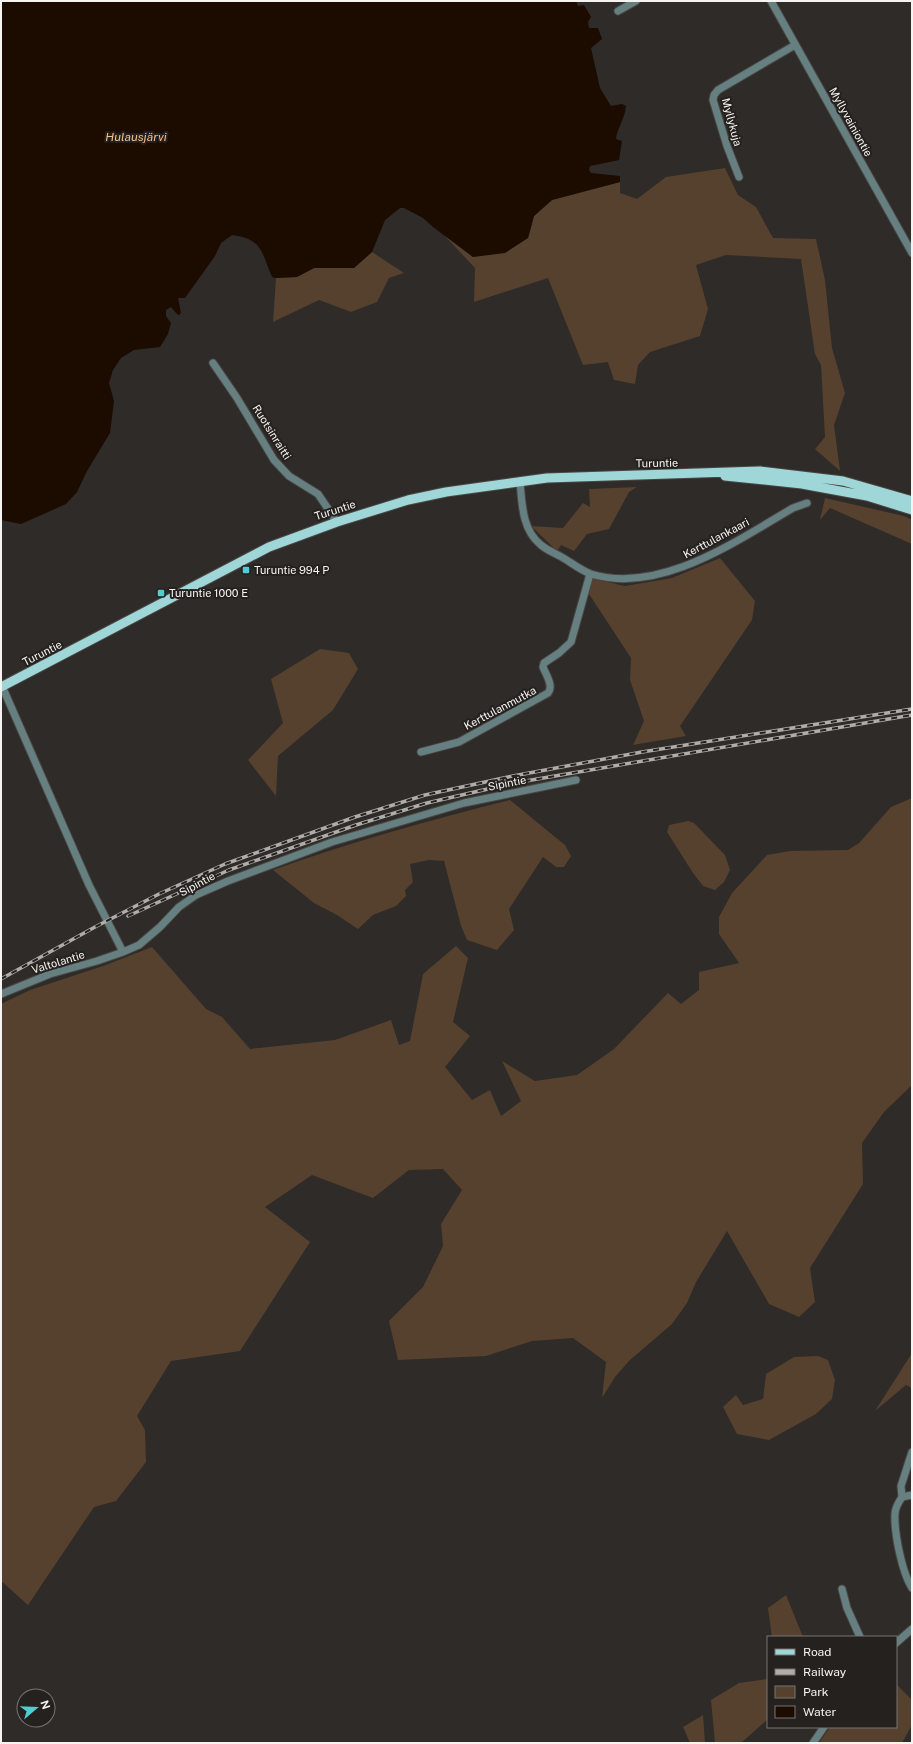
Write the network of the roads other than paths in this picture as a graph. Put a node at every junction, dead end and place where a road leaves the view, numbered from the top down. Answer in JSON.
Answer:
{"nodes":[{"id":1,"x":636,"y":1,"type":"edge"},
{"id":2,"x":770,"y":1,"type":"edge"},
{"id":3,"x":618,"y":11,"type":"dead end"},
{"id":4,"x":795,"y":45,"type":"junction"},
{"id":5,"x":739,"y":177,"type":"dead end"},
{"id":6,"x":912,"y":253,"type":"edge"},
{"id":7,"x":213,"y":363,"type":"dead end"},
{"id":8,"x":710,"y":474,"type":"junction"},
{"id":9,"x":520,"y":481,"type":"junction"},
{"id":10,"x":912,"y":501,"type":"edge"},
{"id":11,"x":806,"y":503,"type":"dead end"},
{"id":12,"x":912,"y":510,"type":"edge"},
{"id":13,"x":337,"y":522,"type":"junction"},
{"id":14,"x":590,"y":574,"type":"junction"},
{"id":15,"x":2,"y":687,"type":"edge"},
{"id":16,"x":421,"y":752,"type":"dead end"},
{"id":17,"x":576,"y":780,"type":"dead end"},
{"id":18,"x":123,"y":952,"type":"junction"},
{"id":19,"x":1,"y":994,"type":"edge"},
{"id":20,"x":912,"y":1452,"type":"edge"},
{"id":21,"x":912,"y":1495,"type":"edge"},
{"id":22,"x":902,"y":1497,"type":"junction"},
{"id":23,"x":912,"y":1588,"type":"edge"},
{"id":24,"x":842,"y":1589,"type":"dead end"},
{"id":25,"x":912,"y":1629,"type":"edge"},
{"id":26,"x":860,"y":1636,"type":"edge"},
{"id":27,"x":897,"y":1642,"type":"edge"},
{"id":28,"x":823,"y":1728,"type":"edge"},
{"id":29,"x":813,"y":1743,"type":"edge"}],
"edges":[{"from":1,"to":3,"type":"street"},
{"from":2,"to":4,"type":"street","name":"Myllyvainiontie"},
{"from":4,"to":5,"type":"street","name":"Myllykuja"},
{"from":4,"to":6,"type":"street","name":"Myllyvainiontie"},
{"from":7,"to":13,"type":"street","name":"Ruotsinraitti"},
{"from":8,"to":9,"type":"main road","name":"Turuntie"},
{"from":8,"to":10,"type":"main road","name":"Turuntie"},
{"from":8,"to":12,"type":"main road","name":"Turuntie"},
{"from":9,"to":13,"type":"main road","name":"Turuntie"},
{"from":9,"to":14,"type":"street","name":"Kerttulankaari"},
{"from":11,"to":14,"type":"street","name":"Kerttulankaari"},
{"from":13,"to":15,"type":"main road","name":"Turuntie"},
{"from":14,"to":16,"type":"street","name":"Kerttulanmutka"},
{"from":15,"to":18,"type":"street"},
{"from":17,"to":18,"type":"street","name":"Sipintie"},
{"from":18,"to":19,"type":"street","name":"Valtolantie"},
{"from":20,"to":22,"type":"street"},
{"from":21,"to":22,"type":"street"},
{"from":22,"to":23,"type":"street"},
{"from":24,"to":26,"type":"street"},
{"from":25,"to":27,"type":"street"},
{"from":28,"to":29,"type":"street"}]}
